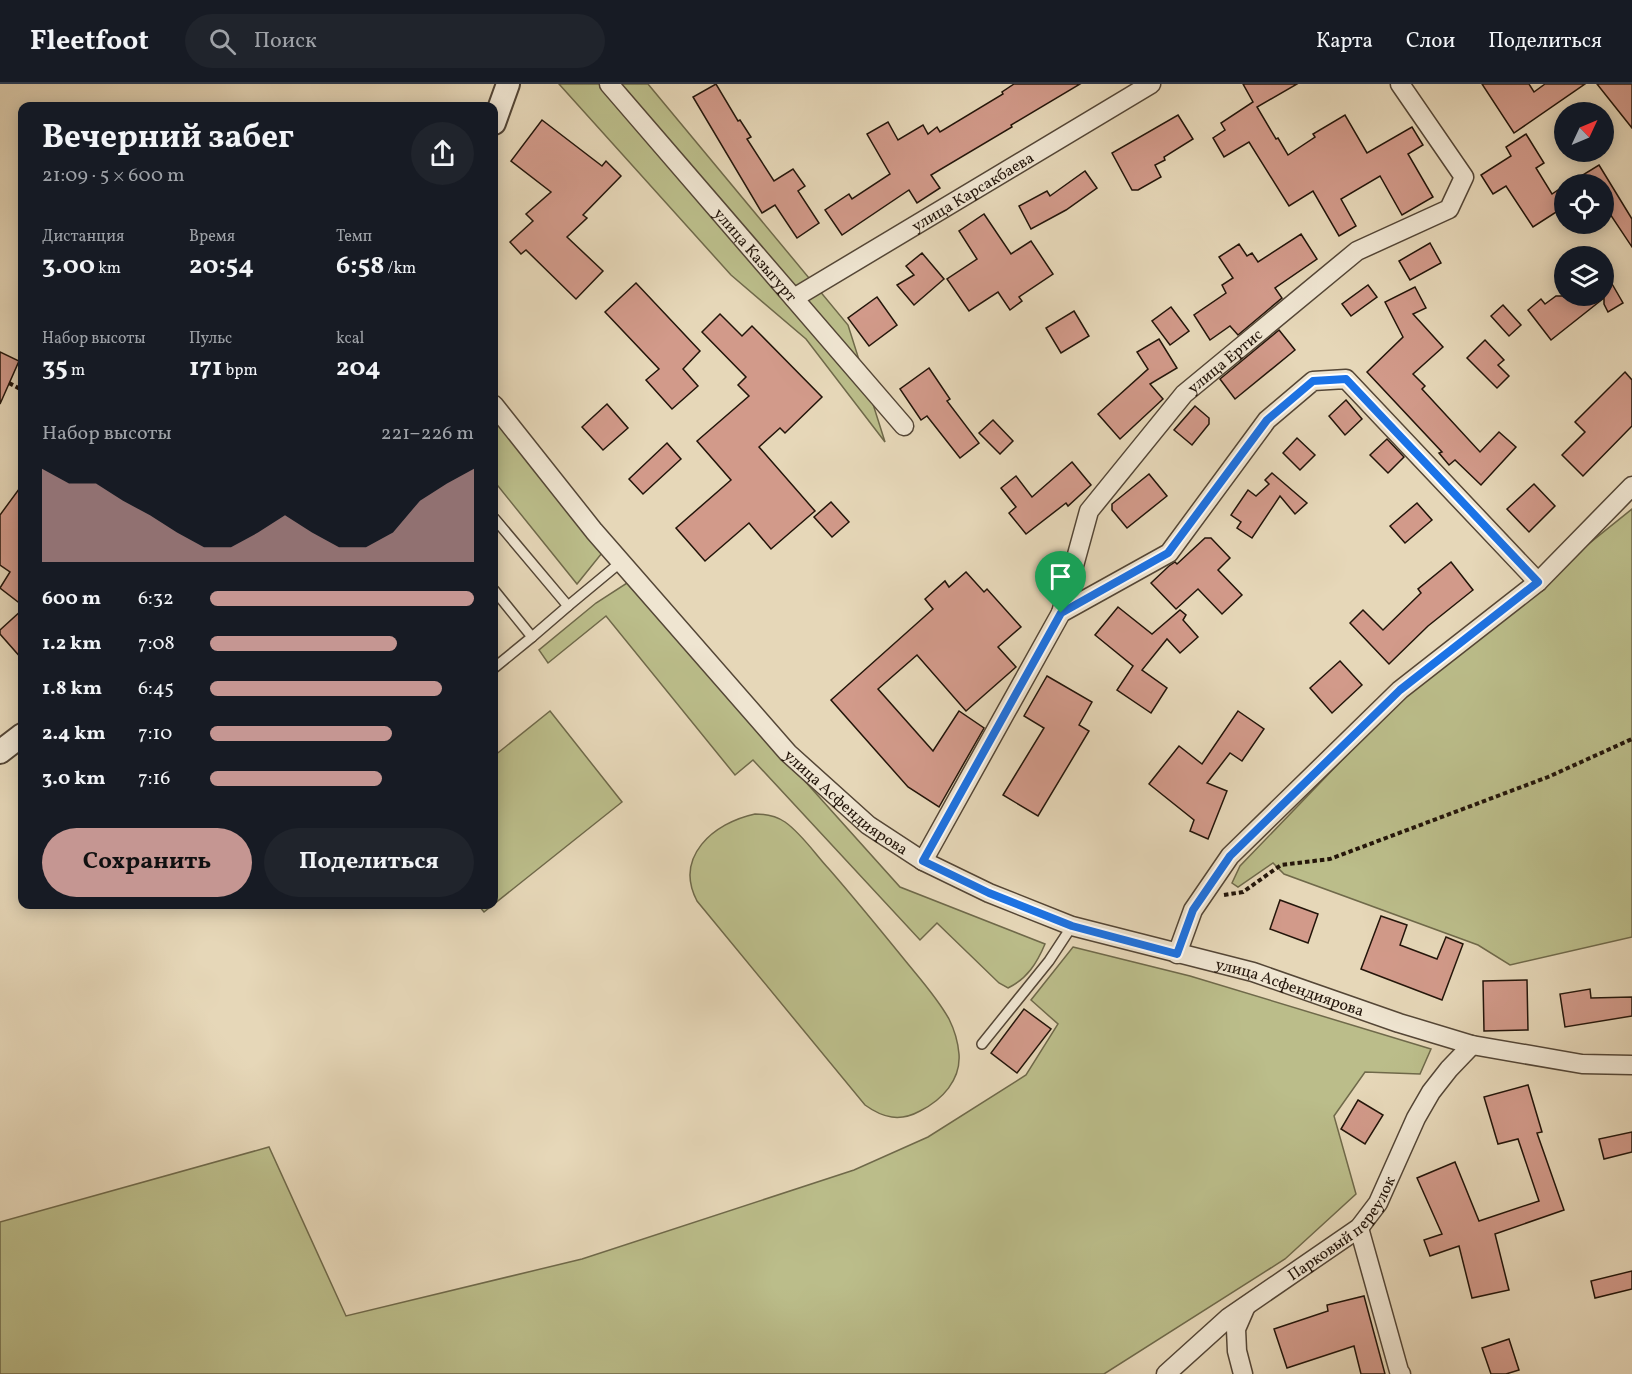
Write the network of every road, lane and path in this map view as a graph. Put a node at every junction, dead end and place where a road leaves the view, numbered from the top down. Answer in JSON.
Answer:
{"nodes":[{"id":1,"x":508,"y":84,"type":"edge"},
{"id":2,"x":609,"y":84,"type":"edge"},
{"id":3,"x":1151,"y":84,"type":"edge"},
{"id":4,"x":1400,"y":84,"type":"edge"},
{"id":5,"x":498,"y":112,"type":"edge"},
{"id":6,"x":794,"y":298,"type":"junction"},
{"id":7,"x":9,"y":382,"type":"dead end"},
{"id":8,"x":18,"y":388,"type":"edge"},
{"id":9,"x":498,"y":410,"type":"edge"},
{"id":10,"x":904,"y":426,"type":"dead end"},
{"id":11,"x":1632,"y":486,"type":"edge"},
{"id":12,"x":498,"y":523,"type":"edge"},
{"id":13,"x":621,"y":562,"type":"junction"},
{"id":14,"x":1538,"y":582,"type":"junction"},
{"id":15,"x":498,"y":595,"type":"edge"},
{"id":16,"x":568,"y":606,"type":"junction"},
{"id":17,"x":1061,"y":613,"type":"junction"},
{"id":18,"x":532,"y":637,"type":"junction"},
{"id":19,"x":498,"y":665,"type":"edge"},
{"id":20,"x":18,"y":738,"type":"edge"},
{"id":21,"x":1632,"y":739,"type":"edge"},
{"id":22,"x":0,"y":752,"type":"edge"},
{"id":23,"x":923,"y":861,"type":"junction"},
{"id":24,"x":1224,"y":895,"type":"dead end"},
{"id":25,"x":1072,"y":926,"type":"junction"},
{"id":26,"x":1177,"y":954,"type":"junction"},
{"id":27,"x":982,"y":1044,"type":"dead end"},
{"id":28,"x":1472,"y":1045,"type":"junction"},
{"id":29,"x":1632,"y":1065,"type":"edge"},
{"id":30,"x":1359,"y":1228,"type":"junction"},
{"id":31,"x":1246,"y":1306,"type":"junction"},
{"id":32,"x":1166,"y":1374,"type":"edge"},
{"id":33,"x":1243,"y":1374,"type":"edge"},
{"id":34,"x":1401,"y":1374,"type":"edge"}],
"edges":[{"from":1,"to":5,"type":"street"},
{"from":2,"to":6,"type":"street","name":"улица Казыгурт"},
{"from":3,"to":6,"type":"street","name":"улица Карсакбаева"},
{"from":4,"to":17,"type":"street","name":"улица Ертис"},
{"from":6,"to":10,"type":"street","name":"улица Казыгурт"},
{"from":7,"to":8,"type":"path"},
{"from":9,"to":13,"type":"street","name":"улица Асфендиярова"},
{"from":11,"to":14,"type":"street"},
{"from":12,"to":16,"type":"lane"},
{"from":13,"to":16,"type":"lane"},
{"from":13,"to":23,"type":"street","name":"улица Асфендиярова"},
{"from":14,"to":17,"type":"street"},
{"from":14,"to":26,"type":"street"},
{"from":15,"to":18,"type":"lane"},
{"from":16,"to":18,"type":"lane"},
{"from":17,"to":23,"type":"street","name":"улица Ертис"},
{"from":18,"to":19,"type":"lane"},
{"from":20,"to":22,"type":"street"},
{"from":21,"to":24,"type":"path"},
{"from":23,"to":25,"type":"street","name":"улица Асфендиярова"},
{"from":25,"to":26,"type":"street","name":"улица Асфендиярова"},
{"from":25,"to":27,"type":"lane"},
{"from":26,"to":28,"type":"street","name":"улица Асфендиярова"},
{"from":28,"to":29,"type":"street","name":"улица Асфендиярова"},
{"from":28,"to":30,"type":"street","name":"Парковый переулок"},
{"from":30,"to":31,"type":"street","name":"Парковый переулок"},
{"from":30,"to":34,"type":"street"},
{"from":31,"to":32,"type":"street","name":"Парковый переулок"},
{"from":31,"to":33,"type":"street"}]}
